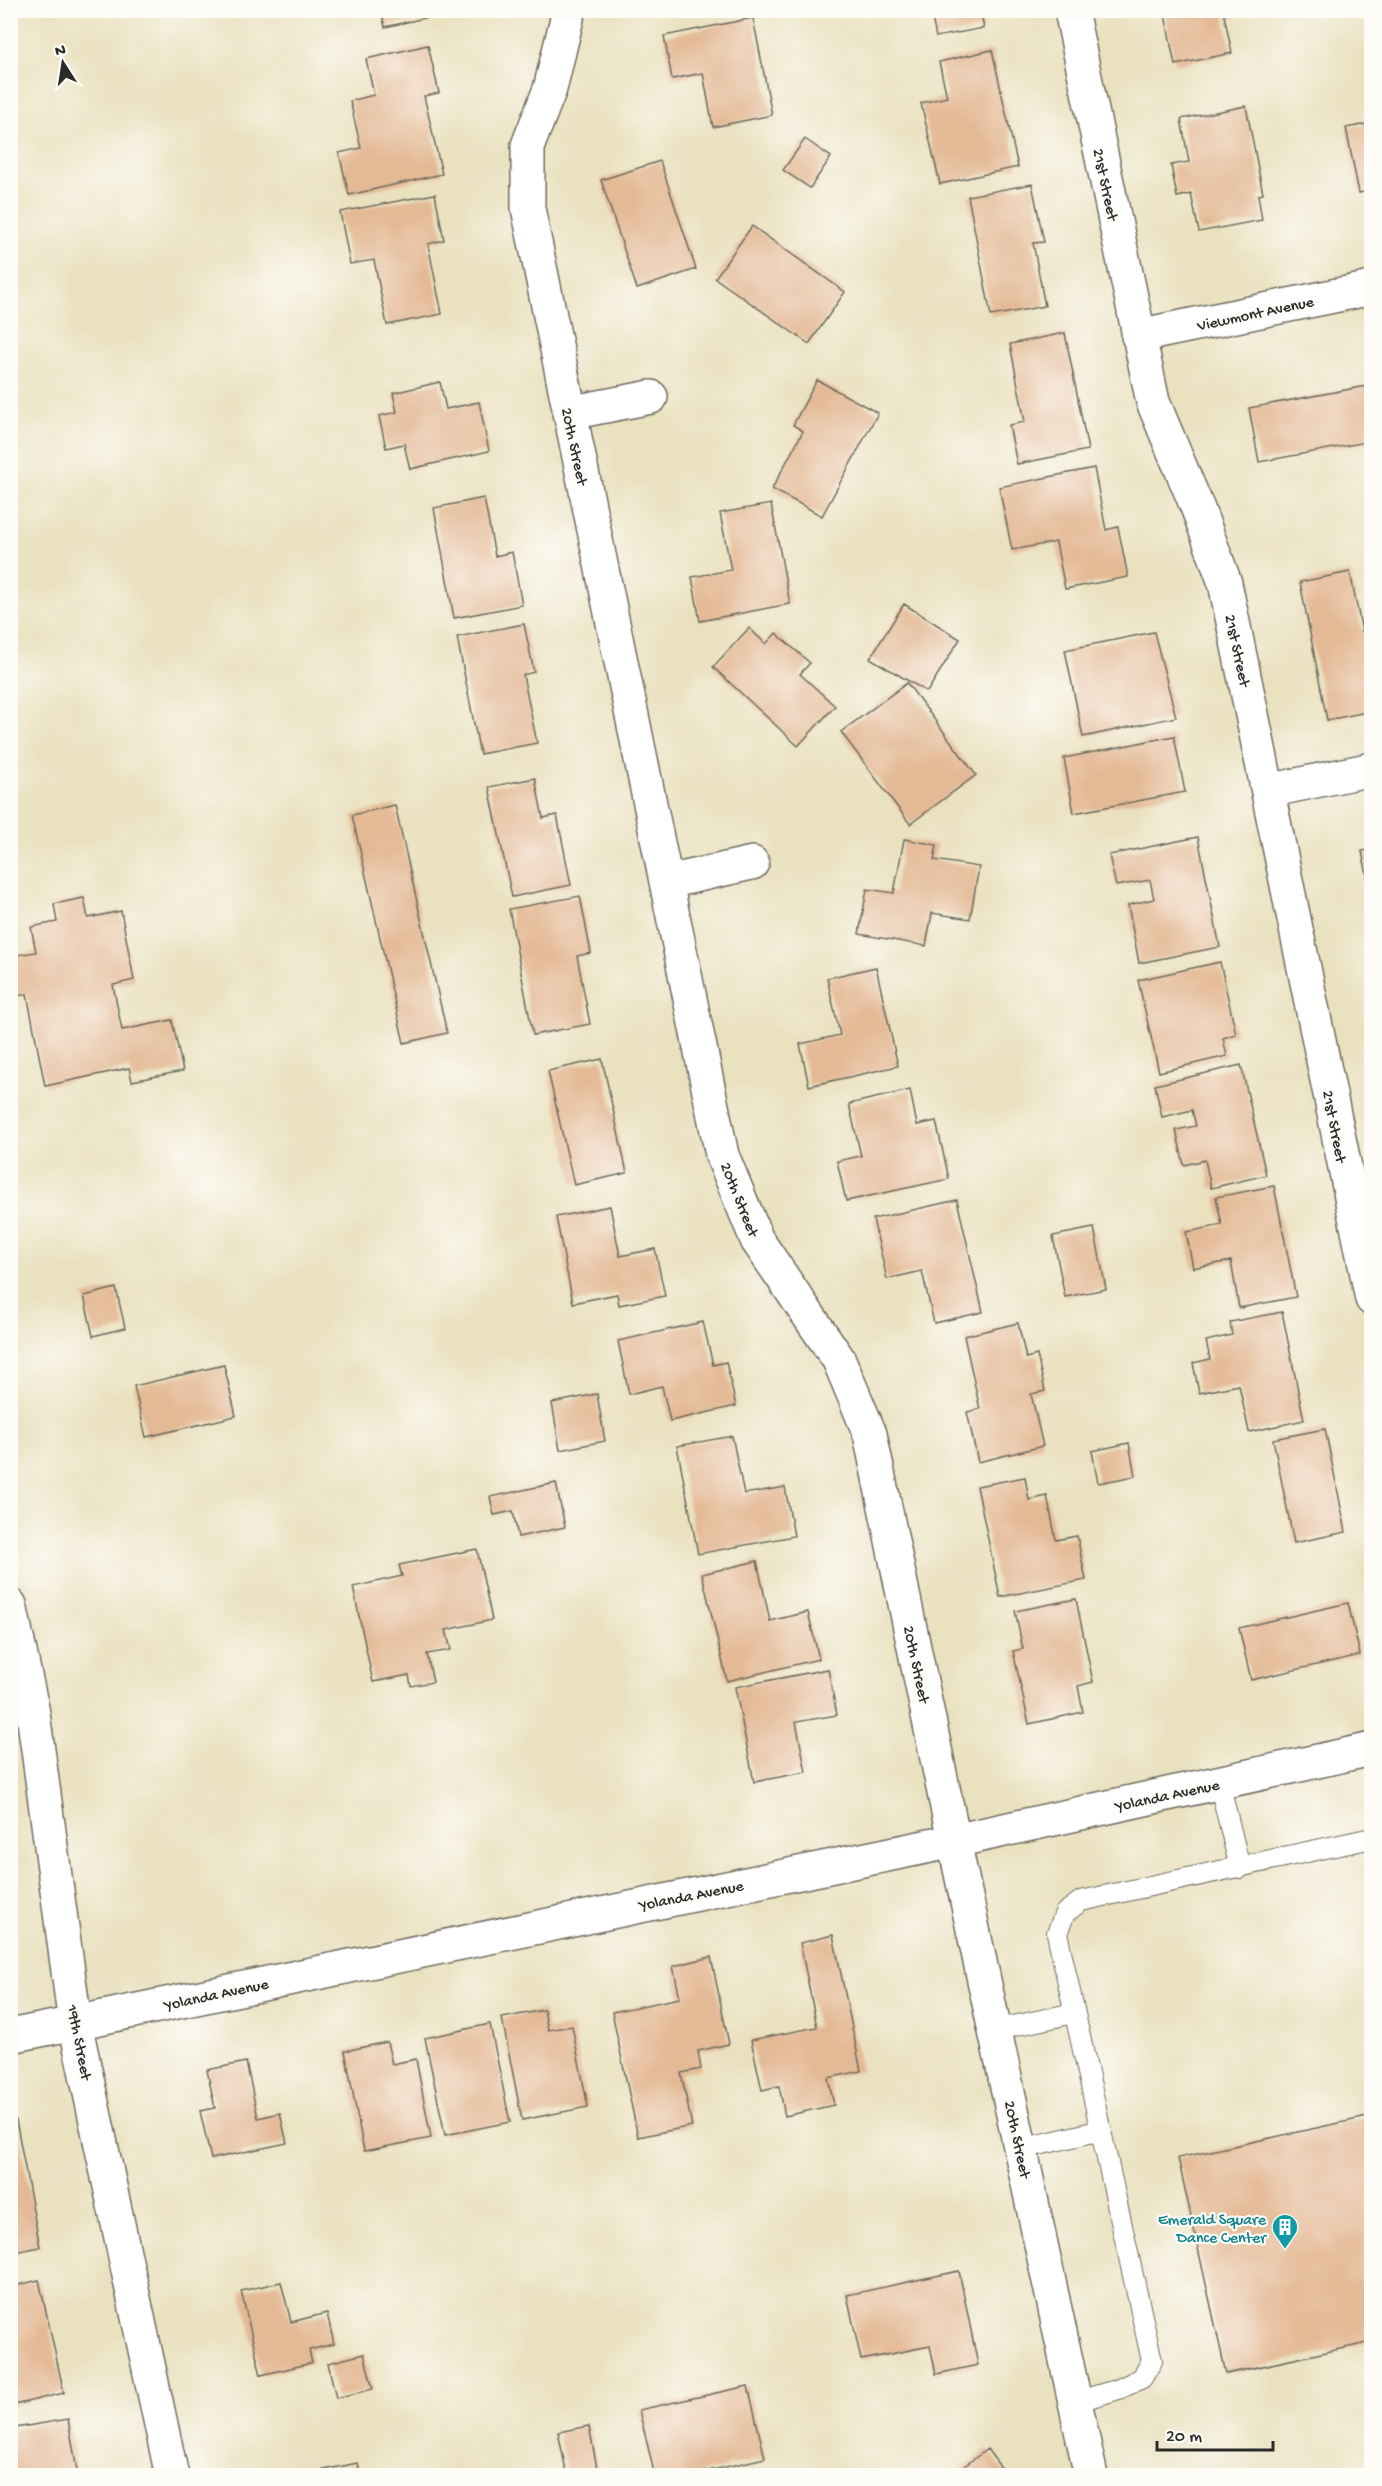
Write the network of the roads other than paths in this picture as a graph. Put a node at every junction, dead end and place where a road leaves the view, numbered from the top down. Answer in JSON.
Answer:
{"nodes":[{"id":1,"x":569,"y":10,"type":"edge"},
{"id":2,"x":1071,"y":10,"type":"edge"},
{"id":3,"x":1371,"y":288,"type":"edge"},
{"id":4,"x":1138,"y":336,"type":"junction"},
{"id":5,"x":651,"y":397,"type":"dead end"},
{"id":6,"x":569,"y":413,"type":"junction"},
{"id":7,"x":1371,"y":769,"type":"edge"},
{"id":8,"x":1268,"y":791,"type":"junction"},
{"id":9,"x":752,"y":863,"type":"dead end"},
{"id":10,"x":667,"y":882,"type":"junction"},
{"id":11,"x":1367,"y":1257,"type":"edge"},
{"id":12,"x":1371,"y":1299,"type":"edge"},
{"id":13,"x":10,"y":1605,"type":"edge"},
{"id":14,"x":1371,"y":1749,"type":"edge"},
{"id":15,"x":1220,"y":1782,"type":"junction"},
{"id":16,"x":1371,"y":1838,"type":"edge"},
{"id":17,"x":954,"y":1840,"type":"junction"},
{"id":18,"x":1240,"y":1868,"type":"junction"},
{"id":19,"x":1074,"y":2013,"type":"junction"},
{"id":20,"x":75,"y":2023,"type":"junction"},
{"id":21,"x":995,"y":2030,"type":"junction"},
{"id":22,"x":10,"y":2036,"type":"edge"},
{"id":23,"x":1102,"y":2130,"type":"junction"},
{"id":24,"x":1021,"y":2149,"type":"junction"},
{"id":25,"x":1076,"y":2402,"type":"junction"},
{"id":26,"x":172,"y":2475,"type":"edge"},
{"id":27,"x":1091,"y":2475,"type":"edge"}],
"edges":[{"from":1,"to":6,"type":"street","name":"20th Street"},
{"from":2,"to":4,"type":"street","name":"21st Street"},
{"from":3,"to":4,"type":"street","name":"Viewmont Avenue"},
{"from":4,"to":8,"type":"street","name":"21st Street"},
{"from":5,"to":6,"type":"street"},
{"from":6,"to":10,"type":"street","name":"20th Street"},
{"from":7,"to":8,"type":"street"},
{"from":8,"to":11,"type":"street","name":"21st Street"},
{"from":9,"to":10,"type":"street"},
{"from":10,"to":17,"type":"street","name":"20th Street"},
{"from":11,"to":12,"type":"street","name":"21st Street"},
{"from":13,"to":20,"type":"street","name":"19th Street"},
{"from":14,"to":15,"type":"street","name":"Yolanda Avenue"},
{"from":15,"to":17,"type":"street","name":"Yolanda Avenue"},
{"from":15,"to":18,"type":"lane"},
{"from":16,"to":18,"type":"lane"},
{"from":17,"to":20,"type":"street","name":"Yolanda Avenue"},
{"from":17,"to":21,"type":"street","name":"20th Street"},
{"from":18,"to":19,"type":"lane"},
{"from":19,"to":21,"type":"lane"},
{"from":19,"to":23,"type":"lane"},
{"from":20,"to":22,"type":"street","name":"Yolanda Avenue"},
{"from":20,"to":26,"type":"street","name":"19th Street"},
{"from":21,"to":24,"type":"street","name":"20th Street"},
{"from":23,"to":24,"type":"lane"},
{"from":23,"to":25,"type":"lane"},
{"from":24,"to":25,"type":"street","name":"20th Street"},
{"from":25,"to":27,"type":"street","name":"20th Street"}]}
